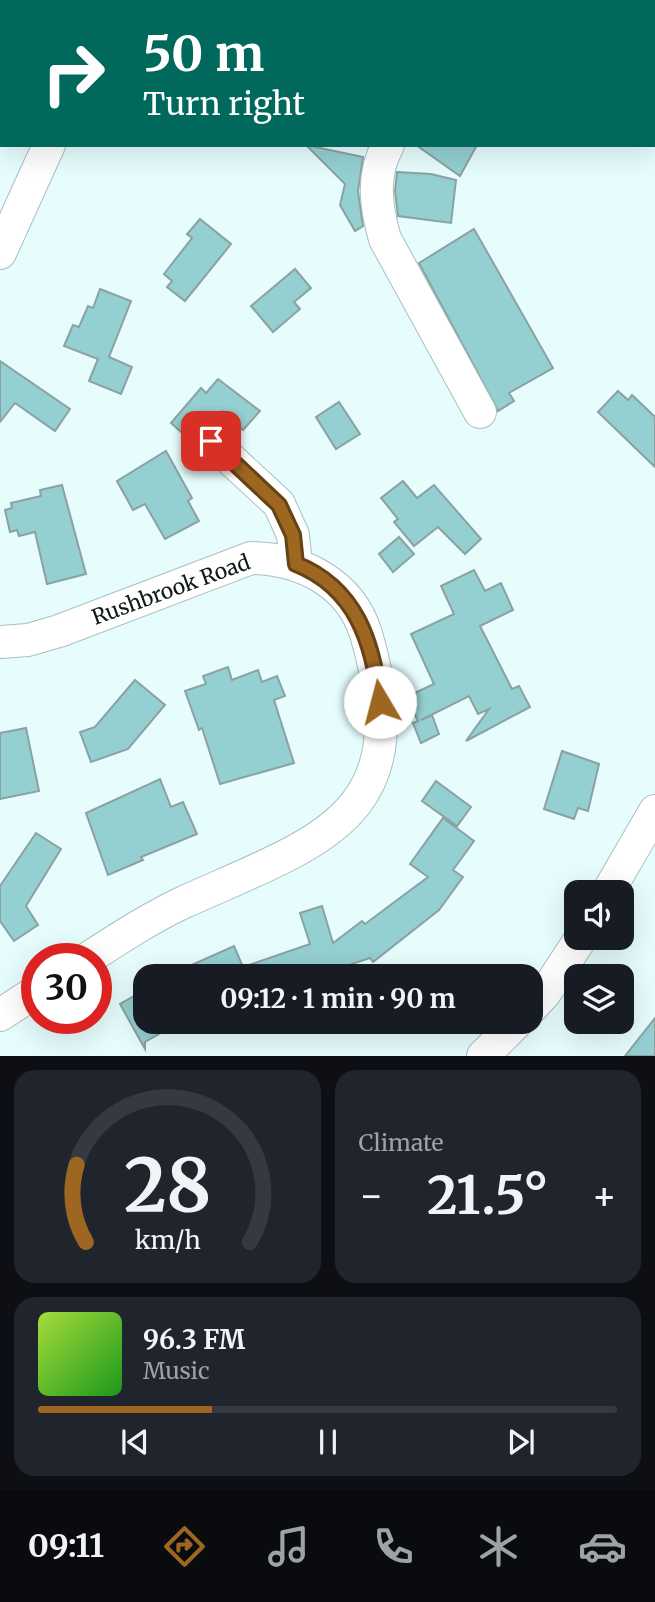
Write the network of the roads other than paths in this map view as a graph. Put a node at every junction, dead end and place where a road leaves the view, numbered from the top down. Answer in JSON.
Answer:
{"nodes":[{"id":1,"x":48,"y":147,"type":"edge"},
{"id":2,"x":387,"y":147,"type":"edge"},
{"id":3,"x":0,"y":253,"type":"edge"},
{"id":4,"x":480,"y":412,"type":"dead end"},
{"id":5,"x":211,"y":441,"type":"dead end"},
{"id":6,"x":296,"y":564,"type":"junction"},
{"id":7,"x":0,"y":642,"type":"edge"},
{"id":8,"x":655,"y":811,"type":"edge"},
{"id":9,"x":615,"y":880,"type":"edge"},
{"id":10,"x":112,"y":944,"type":"edge"},
{"id":11,"x":573,"y":950,"type":"edge"},
{"id":12,"x":543,"y":995,"type":"edge"},
{"id":13,"x":21,"y":1001,"type":"edge"},
{"id":14,"x":0,"y":1015,"type":"edge"},
{"id":15,"x":505,"y":1034,"type":"edge"},
{"id":16,"x":483,"y":1056,"type":"edge"}],
"edges":[{"from":1,"to":3,"type":"street"},
{"from":2,"to":4,"type":"street"},
{"from":5,"to":6,"type":"street"},
{"from":6,"to":7,"type":"street","name":"Rushbrook Road"},
{"from":6,"to":10,"type":"street","name":"Rushbrook Road"},
{"from":8,"to":9,"type":"street"},
{"from":11,"to":12,"type":"street"},
{"from":13,"to":14,"type":"street"},
{"from":15,"to":16,"type":"street"}]}
